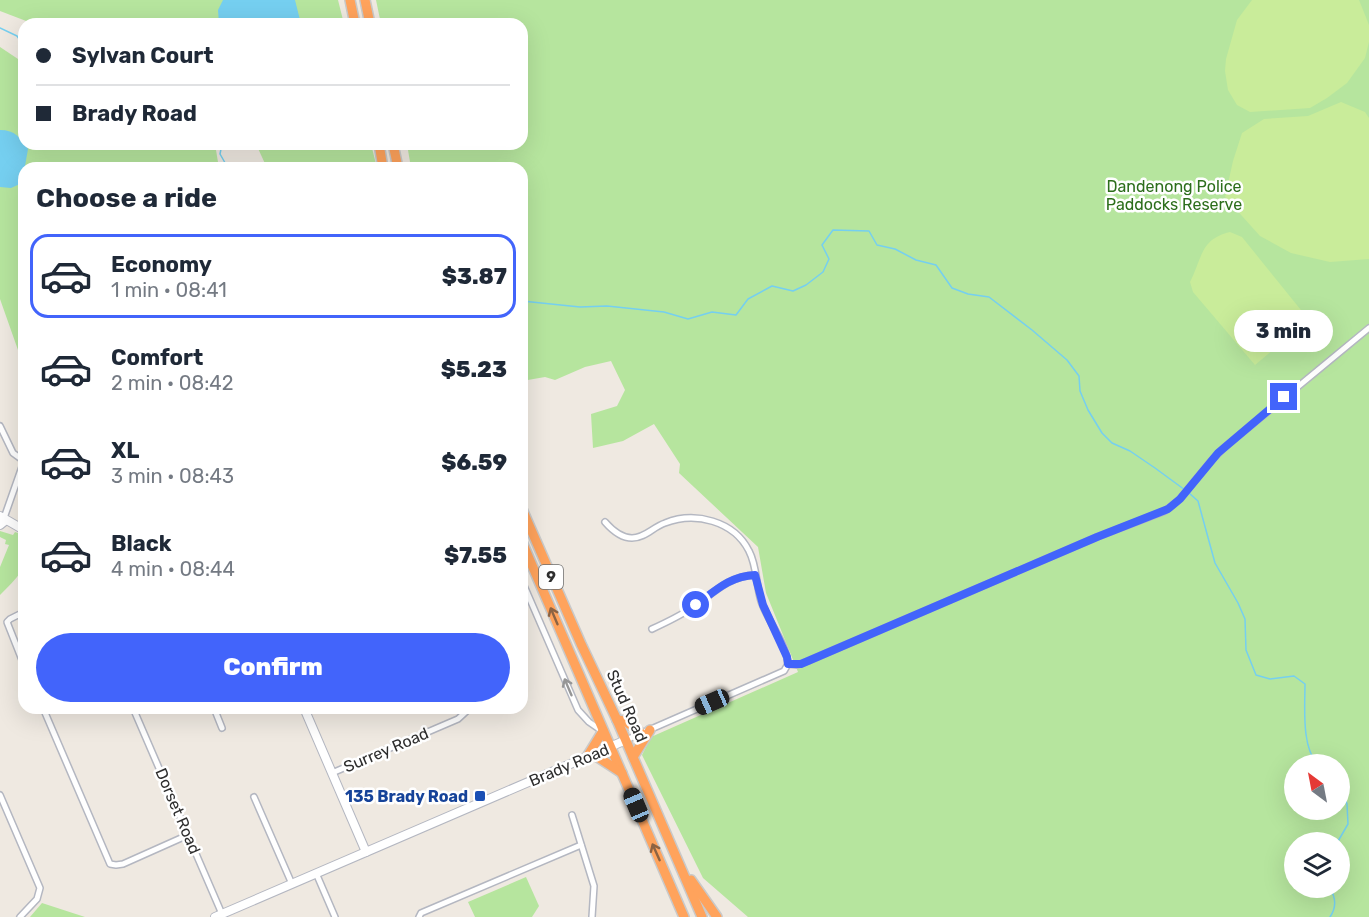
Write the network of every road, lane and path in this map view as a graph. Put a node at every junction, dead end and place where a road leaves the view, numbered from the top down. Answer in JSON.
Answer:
{"nodes":[{"id":1,"x":350,"y":0,"type":"edge"},
{"id":2,"x":365,"y":0,"type":"edge"},
{"id":3,"x":354,"y":18,"type":"edge"},
{"id":4,"x":369,"y":18,"type":"edge"},
{"id":5,"x":1369,"y":328,"type":"edge"},
{"id":6,"x":0,"y":426,"type":"edge"},
{"id":7,"x":18,"y":457,"type":"edge"},
{"id":8,"x":18,"y":477,"type":"edge"},
{"id":9,"x":2,"y":520,"type":"edge"},
{"id":10,"x":605,"y":522,"type":"dead end"},
{"id":11,"x":528,"y":523,"type":"edge"},
{"id":12,"x":18,"y":528,"type":"edge"},
{"id":13,"x":528,"y":556,"type":"edge"},
{"id":14,"x":755,"y":575,"type":"junction"},
{"id":15,"x":528,"y":595,"type":"edge"},
{"id":16,"x":18,"y":615,"type":"edge"},
{"id":17,"x":652,"y":629,"type":"dead end"},
{"id":18,"x":18,"y":650,"type":"edge"},
{"id":19,"x":788,"y":664,"type":"junction"},
{"id":20,"x":46,"y":714,"type":"edge"},
{"id":21,"x":136,"y":714,"type":"edge"},
{"id":22,"x":216,"y":714,"type":"edge"},
{"id":23,"x":307,"y":714,"type":"edge"},
{"id":24,"x":463,"y":714,"type":"edge"},
{"id":25,"x":617,"y":720,"type":"junction"},
{"id":26,"x":222,"y":728,"type":"dead end"},
{"id":27,"x":603,"y":731,"type":"junction"},
{"id":28,"x":645,"y":732,"type":"junction"},
{"id":29,"x":626,"y":740,"type":"junction"},
{"id":30,"x":610,"y":747,"type":"junction"},
{"id":31,"x":590,"y":755,"type":"junction"},
{"id":32,"x":633,"y":757,"type":"junction"},
{"id":33,"x":332,"y":773,"type":"junction"},
{"id":34,"x":622,"y":773,"type":"junction"},
{"id":35,"x":0,"y":795,"type":"edge"},
{"id":36,"x":254,"y":797,"type":"dead end"},
{"id":37,"x":3,"y":808,"type":"edge"},
{"id":38,"x":572,"y":814,"type":"dead end"},
{"id":39,"x":188,"y":835,"type":"junction"},
{"id":40,"x":581,"y":845,"type":"junction"},
{"id":41,"x":366,"y":852,"type":"junction"},
{"id":42,"x":681,"y":866,"type":"junction"},
{"id":43,"x":316,"y":873,"type":"junction"},
{"id":44,"x":292,"y":884,"type":"junction"},
{"id":45,"x":680,"y":906,"type":"junction"},
{"id":46,"x":218,"y":916,"type":"edge"},
{"id":47,"x":20,"y":917,"type":"edge"},
{"id":48,"x":335,"y":917,"type":"edge"},
{"id":49,"x":419,"y":917,"type":"edge"},
{"id":50,"x":592,"y":917,"type":"edge"},
{"id":51,"x":678,"y":917,"type":"edge"},
{"id":52,"x":684,"y":917,"type":"edge"},
{"id":53,"x":702,"y":917,"type":"edge"},
{"id":54,"x":717,"y":917,"type":"edge"}],
"edges":[{"from":1,"to":3,"type":"highway"},
{"from":2,"to":4,"type":"highway"},
{"from":5,"to":19,"type":"street","name":"Brady Road"},
{"from":6,"to":7,"type":"street"},
{"from":8,"to":9,"type":"street"},
{"from":9,"to":12,"type":"main road"},
{"from":10,"to":14,"type":"street"},
{"from":11,"to":25,"type":"highway","name":"Stud Road","number":"9"},
{"from":27,"to":13,"type":"highway","name":"Stud Road","number":"9","one_way":true},
{"from":14,"to":17,"type":"street"},
{"from":14,"to":19,"type":"street"},
{"from":27,"to":15,"type":"street","one_way":true},
{"from":16,"to":18,"type":"street"},
{"from":19,"to":28,"type":"street","name":"Brady Road"},
{"from":20,"to":39,"type":"street"},
{"from":21,"to":39,"type":"street","name":"Dorset Road"},
{"from":22,"to":26,"type":"street"},
{"from":23,"to":33,"type":"main road"},
{"from":24,"to":33,"type":"street","name":"Surrey Road"},
{"from":25,"to":28,"type":"highway"},
{"from":25,"to":29,"type":"highway","name":"Stud Road","number":"9"},
{"from":27,"to":30,"type":"highway","name":"Stud Road","number":"9"},
{"from":27,"to":31,"type":"highway"},
{"from":28,"to":29,"type":"street","name":"Brady Road"},
{"from":28,"to":32,"type":"highway"},
{"from":29,"to":30,"type":"main road","name":"Brady Road"},
{"from":29,"to":32,"type":"highway","name":"Stud Road","number":"9"},
{"from":30,"to":31,"type":"main road","name":"Brady Road"},
{"from":30,"to":34,"type":"highway","name":"Stud Road","number":"9"},
{"from":31,"to":34,"type":"highway"},
{"from":31,"to":41,"type":"main road","name":"Brady Road"},
{"from":32,"to":42,"type":"highway","name":"Stud Road","number":"9"},
{"from":33,"to":41,"type":"main road"},
{"from":45,"to":34,"type":"highway","name":"Stud Road","number":"9","one_way":true},
{"from":35,"to":37,"type":"street"},
{"from":36,"to":44,"type":"street"},
{"from":37,"to":47,"type":"street"},
{"from":38,"to":40,"type":"street"},
{"from":39,"to":46,"type":"street","name":"Dorset Road"},
{"from":40,"to":49,"type":"street"},
{"from":40,"to":50,"type":"street"},
{"from":41,"to":43,"type":"main road","name":"Brady Road"},
{"from":42,"to":53,"type":"highway","name":"Stud Road","number":"9"},
{"from":42,"to":54,"type":"highway"},
{"from":43,"to":44,"type":"main road","name":"Brady Road"},
{"from":43,"to":48,"type":"street"},
{"from":44,"to":46,"type":"main road","name":"Brady Road"},
{"from":45,"to":51,"type":"highway"},
{"from":45,"to":52,"type":"highway","name":"Stud Road","number":"9"}]}
